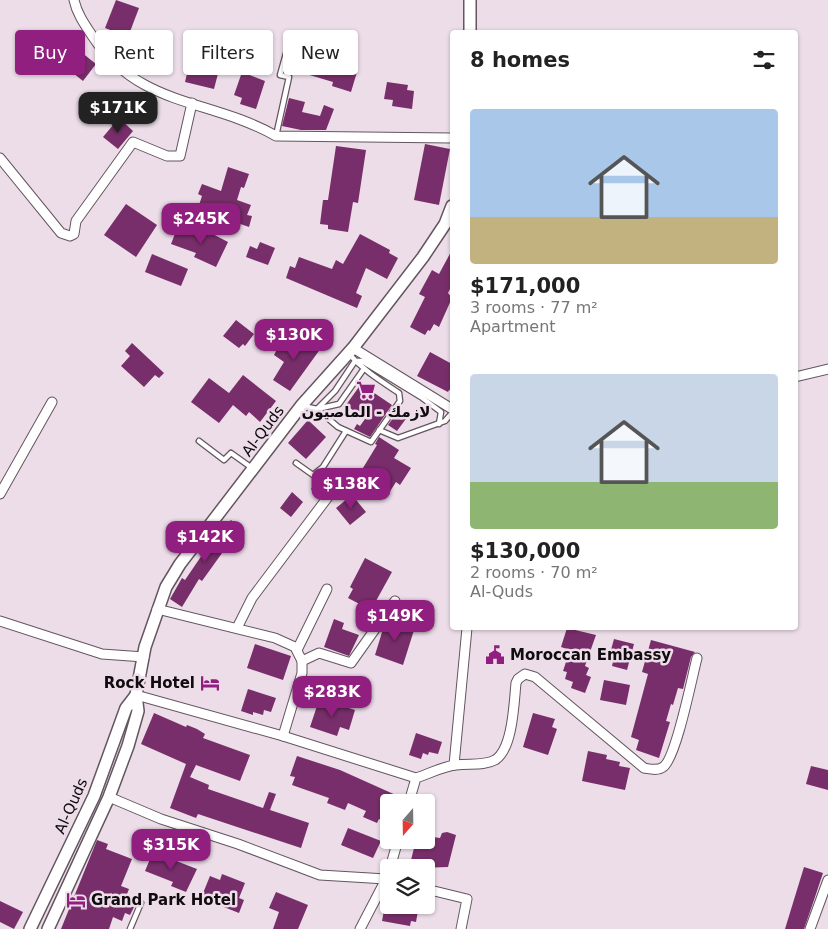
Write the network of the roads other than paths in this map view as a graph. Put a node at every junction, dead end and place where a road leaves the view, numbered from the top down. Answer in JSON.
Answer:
{"nodes":[{"id":1,"x":74,"y":0,"type":"edge"},
{"id":2,"x":470,"y":0,"type":"edge"},
{"id":3,"x":470,"y":30,"type":"edge"},
{"id":4,"x":283,"y":64,"type":"edge"},
{"id":5,"x":192,"y":103,"type":"junction"},
{"id":6,"x":276,"y":136,"type":"junction"},
{"id":7,"x":450,"y":138,"type":"edge"},
{"id":8,"x":0,"y":158,"type":"edge"},
{"id":9,"x":450,"y":211,"type":"edge"},
{"id":10,"x":352,"y":354,"type":"junction"},
{"id":11,"x":828,"y":368,"type":"edge"},
{"id":12,"x":363,"y":370,"type":"junction"},
{"id":13,"x":798,"y":376,"type":"edge"},
{"id":14,"x":402,"y":386,"type":"junction"},
{"id":15,"x":400,"y":392,"type":"junction"},
{"id":16,"x":52,"y":402,"type":"dead end"},
{"id":17,"x":301,"y":406,"type":"junction"},
{"id":18,"x":450,"y":408,"type":"edge"},
{"id":19,"x":316,"y":409,"type":"junction"},
{"id":20,"x":450,"y":415,"type":"edge"},
{"id":21,"x":439,"y":424,"type":"junction"},
{"id":22,"x":379,"y":430,"type":"junction"},
{"id":23,"x":346,"y":431,"type":"junction"},
{"id":24,"x":199,"y":441,"type":"dead end"},
{"id":25,"x":296,"y":464,"type":"dead end"},
{"id":26,"x":254,"y":468,"type":"junction"},
{"id":27,"x":343,"y":477,"type":"dead end"},
{"id":28,"x":0,"y":494,"type":"edge"},
{"id":29,"x":327,"y":589,"type":"dead end"},
{"id":30,"x":395,"y":601,"type":"dead end"},
{"id":31,"x":157,"y":609,"type":"junction"},
{"id":32,"x":0,"y":621,"type":"edge"},
{"id":33,"x":237,"y":628,"type":"junction"},
{"id":34,"x":467,"y":630,"type":"edge"},
{"id":35,"x":297,"y":650,"type":"junction"},
{"id":36,"x":144,"y":657,"type":"junction"},
{"id":37,"x":697,"y":658,"type":"dead end"},
{"id":38,"x":302,"y":661,"type":"junction"},
{"id":39,"x":136,"y":695,"type":"junction"},
{"id":40,"x":283,"y":736,"type":"junction"},
{"id":41,"x":454,"y":765,"type":"junction"},
{"id":42,"x":416,"y":778,"type":"junction"},
{"id":43,"x":411,"y":794,"type":"edge"},
{"id":44,"x":109,"y":797,"type":"junction"},
{"id":45,"x":380,"y":874,"type":"edge"},
{"id":46,"x":828,"y":880,"type":"edge"},
{"id":47,"x":380,"y":890,"type":"edge"},
{"id":48,"x":435,"y":891,"type":"edge"},
{"id":49,"x":141,"y":903,"type":"dead end"},
{"id":50,"x":30,"y":929,"type":"edge"},
{"id":51,"x":48,"y":929,"type":"edge"},
{"id":52,"x":130,"y":929,"type":"edge"},
{"id":53,"x":360,"y":929,"type":"edge"},
{"id":54,"x":461,"y":929,"type":"edge"},
{"id":55,"x":810,"y":929,"type":"edge"}],
"edges":[{"from":1,"to":5,"type":"street"},
{"from":2,"to":3,"type":"street"},
{"from":4,"to":6,"type":"lane"},
{"from":5,"to":6,"type":"street"},
{"from":5,"to":8,"type":"street"},
{"from":6,"to":7,"type":"street"},
{"from":9,"to":10,"type":"street","name":"Al-Quds"},
{"from":10,"to":12,"type":"lane"},
{"from":10,"to":14,"type":"lane"},
{"from":10,"to":17,"type":"street","name":"Al-Quds"},
{"from":10,"to":18,"type":"street"},
{"from":10,"to":19,"type":"lane"},
{"from":11,"to":13,"type":"street"},
{"from":12,"to":15,"type":"lane"},
{"from":12,"to":19,"type":"lane"},
{"from":14,"to":15,"type":"lane"},
{"from":14,"to":21,"type":"lane"},
{"from":15,"to":22,"type":"lane"},
{"from":16,"to":28,"type":"street"},
{"from":17,"to":19,"type":"lane"},
{"from":17,"to":26,"type":"street","name":"Al-Quds"},
{"from":19,"to":23,"type":"lane"},
{"from":20,"to":21,"type":"lane"},
{"from":21,"to":22,"type":"lane"},
{"from":22,"to":23,"type":"lane"},
{"from":23,"to":25,"type":"lane"},
{"from":24,"to":26,"type":"lane"},
{"from":26,"to":31,"type":"street","name":"Al-Quds"},
{"from":27,"to":33,"type":"street"},
{"from":29,"to":35,"type":"street"},
{"from":30,"to":38,"type":"street"},
{"from":31,"to":33,"type":"street"},
{"from":31,"to":36,"type":"street","name":"Al-Quds"},
{"from":32,"to":36,"type":"street"},
{"from":33,"to":35,"type":"street"},
{"from":34,"to":41,"type":"street"},
{"from":35,"to":38,"type":"street"},
{"from":36,"to":39,"type":"street","name":"Al-Quds"},
{"from":37,"to":41,"type":"street"},
{"from":38,"to":40,"type":"street"},
{"from":39,"to":40,"type":"street"},
{"from":39,"to":44,"type":"street","name":"Al-Quds"},
{"from":39,"to":50,"type":"street","name":"Al-Quds"},
{"from":40,"to":42,"type":"street"},
{"from":41,"to":42,"type":"street"},
{"from":42,"to":43,"type":"street"},
{"from":44,"to":45,"type":"street"},
{"from":44,"to":51,"type":"street","name":"Al-Quds"},
{"from":46,"to":55,"type":"street"},
{"from":47,"to":53,"type":"street"},
{"from":48,"to":54,"type":"street"},
{"from":49,"to":52,"type":"lane"}]}
